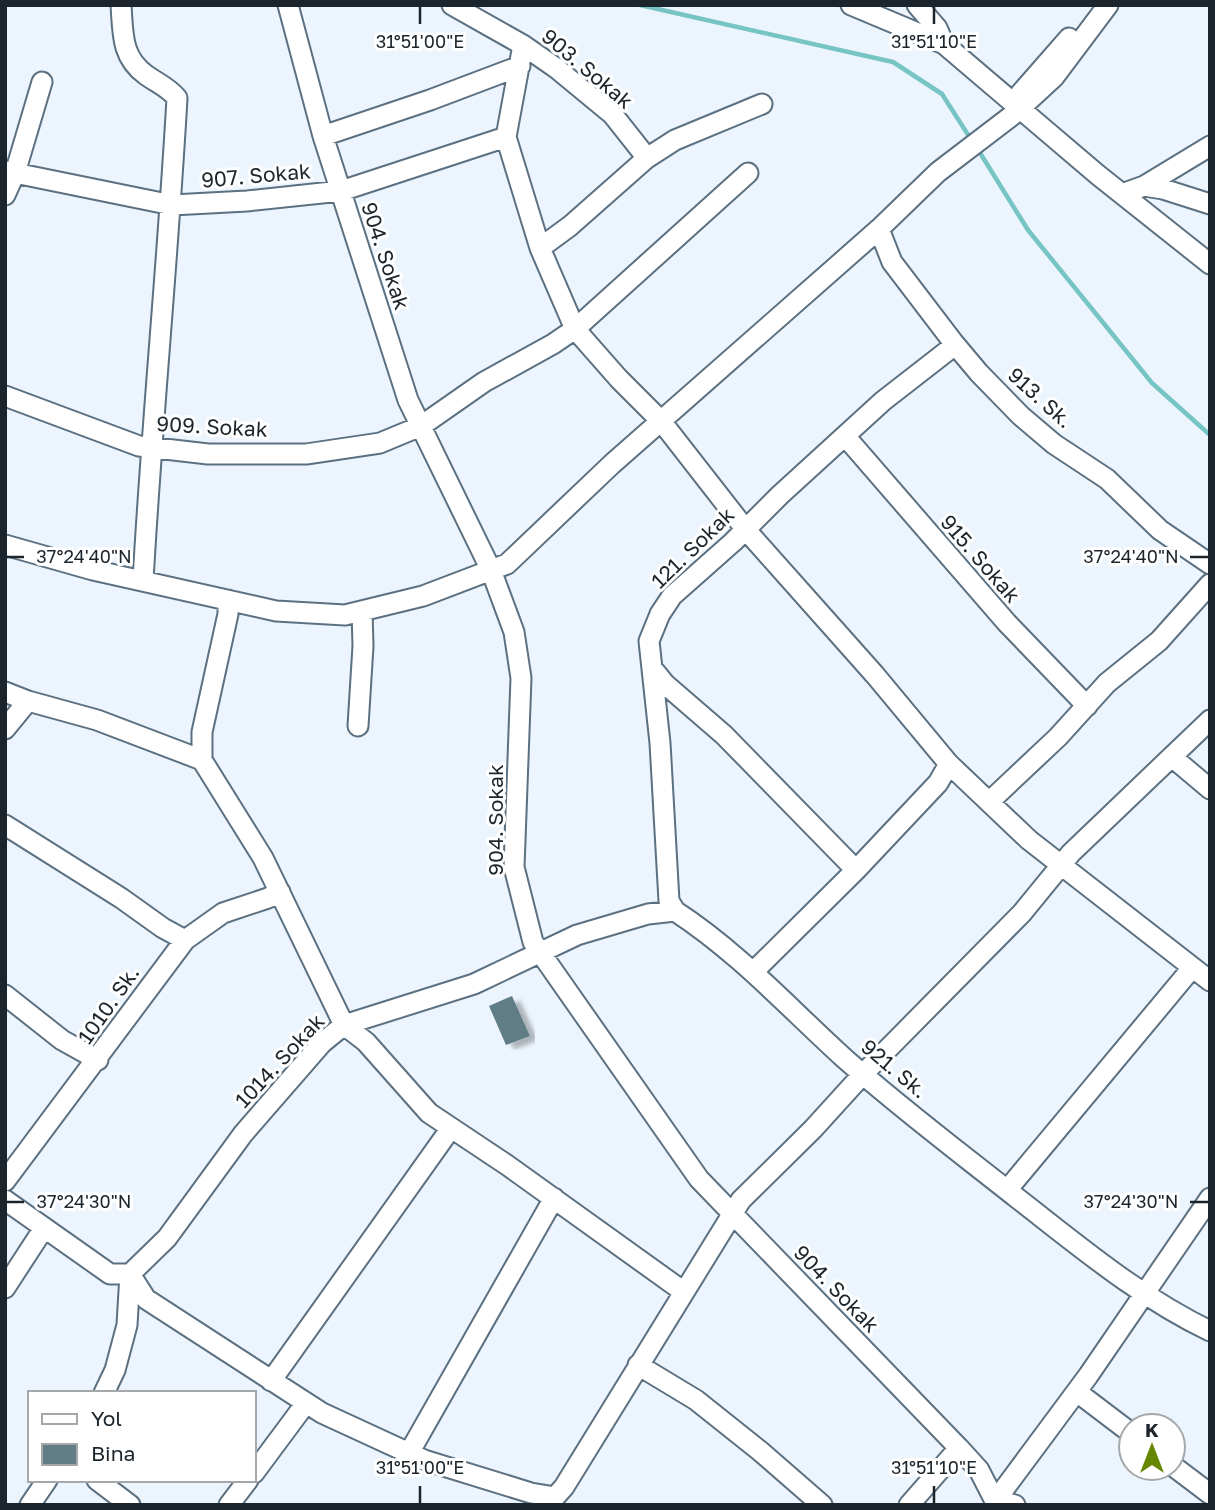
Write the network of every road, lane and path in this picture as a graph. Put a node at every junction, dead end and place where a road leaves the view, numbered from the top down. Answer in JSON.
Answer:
{"nodes":[{"id":1,"x":121,"y":5,"type":"edge"},
{"id":2,"x":288,"y":5,"type":"edge"},
{"id":3,"x":452,"y":5,"type":"edge"},
{"id":4,"x":851,"y":5,"type":"edge"},
{"id":5,"x":917,"y":5,"type":"edge"},
{"id":6,"x":1098,"y":5,"type":"edge"},
{"id":7,"x":1108,"y":5,"type":"edge"},
{"id":8,"x":944,"y":44,"type":"junction"},
{"id":9,"x":523,"y":45,"type":"junction"},
{"id":10,"x":520,"y":66,"type":"junction"},
{"id":11,"x":42,"y":82,"type":"dead end"},
{"id":12,"x":762,"y":104,"type":"dead end"},
{"id":13,"x":1017,"y":105,"type":"junction"},
{"id":14,"x":323,"y":136,"type":"junction"},
{"id":15,"x":506,"y":137,"type":"junction"},
{"id":16,"x":1210,"y":146,"type":"edge"},
{"id":17,"x":648,"y":158,"type":"junction"},
{"id":18,"x":10,"y":172,"type":"edge"},
{"id":19,"x":748,"y":173,"type":"dead end"},
{"id":20,"x":1144,"y":186,"type":"junction"},
{"id":21,"x":341,"y":191,"type":"junction"},
{"id":22,"x":1122,"y":194,"type":"junction"},
{"id":23,"x":5,"y":195,"type":"edge"},
{"id":24,"x":1210,"y":204,"type":"edge"},
{"id":25,"x":172,"y":205,"type":"junction"},
{"id":26,"x":879,"y":229,"type":"junction"},
{"id":27,"x":540,"y":248,"type":"junction"},
{"id":28,"x":1210,"y":264,"type":"edge"},
{"id":29,"x":575,"y":329,"type":"junction"},
{"id":30,"x":956,"y":345,"type":"junction"},
{"id":31,"x":5,"y":396,"type":"edge"},
{"id":32,"x":661,"y":421,"type":"junction"},
{"id":33,"x":421,"y":426,"type":"junction"},
{"id":34,"x":845,"y":436,"type":"junction"},
{"id":35,"x":152,"y":447,"type":"junction"},
{"id":36,"x":746,"y":530,"type":"junction"},
{"id":37,"x":5,"y":545,"type":"edge"},
{"id":38,"x":1210,"y":564,"type":"edge"},
{"id":39,"x":491,"y":570,"type":"junction"},
{"id":40,"x":143,"y":581,"type":"junction"},
{"id":41,"x":1210,"y":584,"type":"edge"},
{"id":42,"x":228,"y":600,"type":"junction"},
{"id":43,"x":362,"y":611,"type":"junction"},
{"id":44,"x":652,"y":668,"type":"junction"},
{"id":45,"x":5,"y":692,"type":"edge"},
{"id":46,"x":28,"y":701,"type":"junction"},
{"id":47,"x":1087,"y":706,"type":"junction"},
{"id":48,"x":1210,"y":720,"type":"edge"},
{"id":49,"x":358,"y":726,"type":"dead end"},
{"id":50,"x":5,"y":730,"type":"edge"},
{"id":51,"x":1172,"y":757,"type":"junction"},
{"id":52,"x":202,"y":760,"type":"junction"},
{"id":53,"x":949,"y":764,"type":"junction"},
{"id":54,"x":1210,"y":789,"type":"edge"},
{"id":55,"x":989,"y":802,"type":"junction"},
{"id":56,"x":5,"y":825,"type":"edge"},
{"id":57,"x":1062,"y":866,"type":"junction"},
{"id":58,"x":856,"y":870,"type":"junction"},
{"id":59,"x":280,"y":892,"type":"junction"},
{"id":60,"x":675,"y":911,"type":"junction"},
{"id":61,"x":185,"y":940,"type":"junction"},
{"id":62,"x":540,"y":954,"type":"junction"},
{"id":63,"x":1192,"y":968,"type":"junction"},
{"id":64,"x":754,"y":971,"type":"junction"},
{"id":65,"x":1210,"y":981,"type":"edge"},
{"id":66,"x":5,"y":995,"type":"edge"},
{"id":67,"x":344,"y":1025,"type":"junction"},
{"id":68,"x":98,"y":1060,"type":"junction"},
{"id":69,"x":863,"y":1074,"type":"junction"},
{"id":70,"x":451,"y":1128,"type":"junction"},
{"id":71,"x":5,"y":1181,"type":"edge"},
{"id":72,"x":1007,"y":1190,"type":"junction"},
{"id":73,"x":554,"y":1198,"type":"junction"},
{"id":74,"x":1210,"y":1198,"type":"edge"},
{"id":75,"x":5,"y":1200,"type":"edge"},
{"id":76,"x":732,"y":1215,"type":"junction"},
{"id":77,"x":44,"y":1228,"type":"junction"},
{"id":78,"x":130,"y":1274,"type":"junction"},
{"id":79,"x":5,"y":1288,"type":"edge"},
{"id":80,"x":684,"y":1292,"type":"junction"},
{"id":81,"x":1144,"y":1293,"type":"junction"},
{"id":82,"x":1210,"y":1331,"type":"edge"},
{"id":83,"x":638,"y":1365,"type":"junction"},
{"id":84,"x":271,"y":1381,"type":"junction"},
{"id":85,"x":105,"y":1391,"type":"edge"},
{"id":86,"x":1077,"y":1392,"type":"junction"},
{"id":87,"x":306,"y":1403,"type":"junction"},
{"id":88,"x":1117,"y":1422,"type":"edge"},
{"id":89,"x":959,"y":1448,"type":"junction"},
{"id":90,"x":408,"y":1453,"type":"junction"},
{"id":91,"x":256,"y":1469,"type":"edge"},
{"id":92,"x":1187,"y":1477,"type":"edge"},
{"id":93,"x":46,"y":1482,"type":"edge"},
{"id":94,"x":100,"y":1482,"type":"edge"},
{"id":95,"x":246,"y":1482,"type":"edge"},
{"id":96,"x":1210,"y":1494,"type":"edge"},
{"id":97,"x":561,"y":1501,"type":"edge"},
{"id":98,"x":1003,"y":1503,"type":"edge"},
{"id":99,"x":30,"y":1505,"type":"edge"},
{"id":100,"x":130,"y":1505,"type":"edge"},
{"id":101,"x":229,"y":1505,"type":"edge"},
{"id":102,"x":822,"y":1505,"type":"edge"},
{"id":103,"x":909,"y":1505,"type":"edge"}],
"edges":[{"from":1,"to":25,"type":"street"},
{"from":2,"to":14,"type":"street","name":"904. Sokak"},
{"from":3,"to":9,"type":"street","name":"903. Sokak"},
{"from":4,"to":8,"type":"street"},
{"from":5,"to":8,"type":"street"},
{"from":6,"to":13,"type":"street"},
{"from":7,"to":13,"type":"street"},
{"from":8,"to":13,"type":"street"},
{"from":9,"to":10,"type":"street"},
{"from":9,"to":17,"type":"street","name":"903. Sokak"},
{"from":10,"to":14,"type":"street"},
{"from":10,"to":15,"type":"street"},
{"from":11,"to":18,"type":"street"},
{"from":12,"to":17,"type":"street"},
{"from":13,"to":22,"type":"street"},
{"from":13,"to":26,"type":"street"},
{"from":14,"to":21,"type":"street","name":"904. Sokak"},
{"from":15,"to":21,"type":"street","name":"907. Sokak"},
{"from":15,"to":27,"type":"street"},
{"from":16,"to":20,"type":"street"},
{"from":17,"to":27,"type":"street"},
{"from":18,"to":23,"type":"street"},
{"from":18,"to":25,"type":"street","name":"907. Sokak"},
{"from":19,"to":29,"type":"street","name":"909. Sokak"},
{"from":20,"to":22,"type":"street"},
{"from":20,"to":24,"type":"street"},
{"from":21,"to":25,"type":"street","name":"907. Sokak"},
{"from":21,"to":33,"type":"street","name":"904. Sokak"},
{"from":22,"to":28,"type":"street"},
{"from":25,"to":35,"type":"street"},
{"from":26,"to":30,"type":"street","name":"913. Sk."},
{"from":26,"to":32,"type":"street"},
{"from":27,"to":29,"type":"street"},
{"from":29,"to":32,"type":"street"},
{"from":29,"to":33,"type":"street","name":"909. Sokak"},
{"from":30,"to":34,"type":"street","name":"121. Sokak"},
{"from":30,"to":38,"type":"street","name":"913. Sk."},
{"from":31,"to":35,"type":"street","name":"909. Sokak"},
{"from":32,"to":36,"type":"street"},
{"from":32,"to":39,"type":"street"},
{"from":33,"to":35,"type":"street","name":"909. Sokak"},
{"from":33,"to":39,"type":"street","name":"904. Sokak"},
{"from":34,"to":36,"type":"street","name":"121. Sokak"},
{"from":34,"to":47,"type":"street","name":"915. Sokak"},
{"from":35,"to":40,"type":"street"},
{"from":36,"to":44,"type":"street","name":"121. Sokak"},
{"from":36,"to":53,"type":"street"},
{"from":37,"to":40,"type":"street"},
{"from":39,"to":43,"type":"street"},
{"from":39,"to":62,"type":"street","name":"904. Sokak"},
{"from":40,"to":42,"type":"street"},
{"from":41,"to":47,"type":"street"},
{"from":42,"to":43,"type":"street"},
{"from":42,"to":52,"type":"street"},
{"from":43,"to":49,"type":"street"},
{"from":44,"to":58,"type":"street"},
{"from":44,"to":60,"type":"street","name":"121. Sokak"},
{"from":45,"to":46,"type":"street"},
{"from":46,"to":50,"type":"street"},
{"from":46,"to":52,"type":"street"},
{"from":47,"to":55,"type":"street"},
{"from":48,"to":51,"type":"street"},
{"from":51,"to":54,"type":"street"},
{"from":51,"to":57,"type":"street"},
{"from":52,"to":59,"type":"street"},
{"from":53,"to":55,"type":"street"},
{"from":53,"to":58,"type":"street"},
{"from":55,"to":57,"type":"street"},
{"from":56,"to":61,"type":"street"},
{"from":57,"to":63,"type":"street"},
{"from":57,"to":69,"type":"street"},
{"from":58,"to":64,"type":"street"},
{"from":59,"to":61,"type":"street","name":"1010. Sk."},
{"from":59,"to":67,"type":"street"},
{"from":60,"to":62,"type":"street"},
{"from":60,"to":64,"type":"street","name":"921. Sk."},
{"from":61,"to":68,"type":"street","name":"1010. Sk."},
{"from":62,"to":67,"type":"street","name":"1014. Sokak"},
{"from":62,"to":76,"type":"street","name":"904. Sokak"},
{"from":63,"to":65,"type":"street"},
{"from":63,"to":72,"type":"street"},
{"from":64,"to":69,"type":"street","name":"921. Sk."},
{"from":66,"to":68,"type":"street"},
{"from":67,"to":70,"type":"street"},
{"from":67,"to":78,"type":"street","name":"1014. Sokak"},
{"from":68,"to":71,"type":"street","name":"1010. Sk."},
{"from":69,"to":72,"type":"street","name":"921. Sk."},
{"from":69,"to":76,"type":"street"},
{"from":70,"to":73,"type":"street"},
{"from":70,"to":84,"type":"street"},
{"from":72,"to":81,"type":"street","name":"921. Sk."},
{"from":73,"to":80,"type":"street"},
{"from":73,"to":90,"type":"street"},
{"from":74,"to":81,"type":"street"},
{"from":75,"to":77,"type":"street"},
{"from":76,"to":80,"type":"street"},
{"from":76,"to":89,"type":"street","name":"904. Sokak"},
{"from":77,"to":78,"type":"street"},
{"from":77,"to":79,"type":"street"},
{"from":78,"to":84,"type":"street"},
{"from":78,"to":85,"type":"street"},
{"from":80,"to":83,"type":"street"},
{"from":81,"to":82,"type":"street","name":"921. Sk."},
{"from":81,"to":86,"type":"street"},
{"from":83,"to":97,"type":"street"},
{"from":83,"to":102,"type":"street"},
{"from":84,"to":87,"type":"street"},
{"from":86,"to":88,"type":"street"},
{"from":86,"to":98,"type":"street"},
{"from":87,"to":90,"type":"street"},
{"from":87,"to":91,"type":"street"},
{"from":89,"to":98,"type":"street","name":"904. Sokak"},
{"from":89,"to":103,"type":"street"},
{"from":90,"to":97,"type":"street"},
{"from":92,"to":96,"type":"street"},
{"from":93,"to":99,"type":"street"},
{"from":94,"to":100,"type":"street"},
{"from":95,"to":101,"type":"street"}]}
